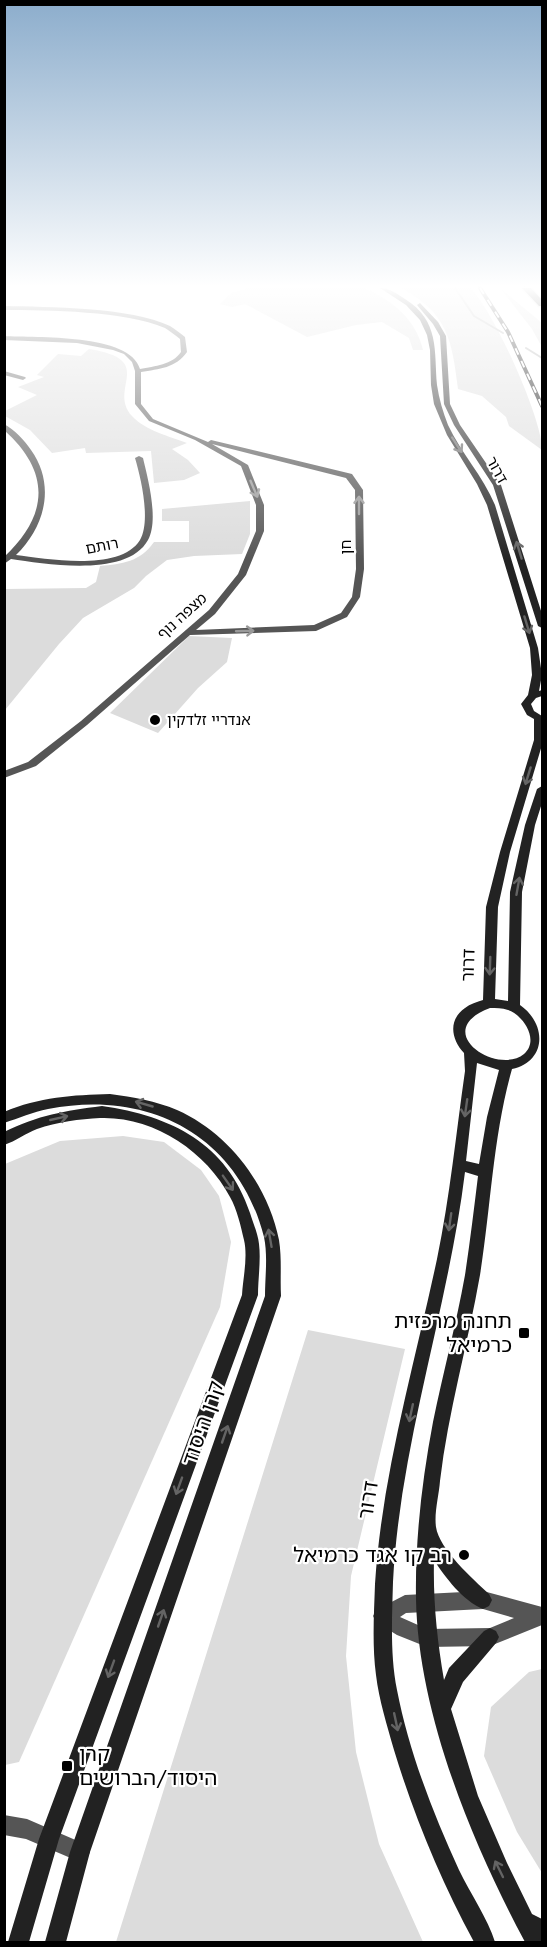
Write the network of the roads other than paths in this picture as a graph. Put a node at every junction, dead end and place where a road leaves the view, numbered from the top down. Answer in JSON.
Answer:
{"nodes":[{"id":1,"x":138,"y":379,"type":"edge"},
{"id":2,"x":435,"y":379,"type":"edge"},
{"id":3,"x":445,"y":379,"type":"edge"},
{"id":4,"x":4,"y":426,"type":"edge"},
{"id":5,"x":196,"y":439,"type":"junction"},
{"id":6,"x":139,"y":458,"type":"dead end"},
{"id":7,"x":8,"y":559,"type":"edge"},
{"id":8,"x":543,"y":626,"type":"edge"},
{"id":9,"x":186,"y":633,"type":"junction"},
{"id":10,"x":538,"y":695,"type":"edge"},
{"id":11,"x":541,"y":720,"type":"edge"},
{"id":12,"x":4,"y":775,"type":"edge"},
{"id":13,"x":543,"y":789,"type":"edge"},
{"id":14,"x":489,"y":1003,"type":"junction"},
{"id":15,"x":514,"y":1008,"type":"junction"},
{"id":16,"x":470,"y":1053,"type":"junction"},
{"id":17,"x":507,"y":1065,"type":"junction"},
{"id":18,"x":4,"y":1118,"type":"edge"},
{"id":19,"x":4,"y":1139,"type":"edge"},
{"id":20,"x":458,"y":1164,"type":"junction"},
{"id":21,"x":484,"y":1172,"type":"junction"},
{"id":22,"x":427,"y":1527,"type":"junction"},
{"id":23,"x":483,"y":1600,"type":"junction"},
{"id":24,"x":426,"y":1602,"type":"junction"},
{"id":25,"x":382,"y":1616,"type":"junction"},
{"id":26,"x":541,"y":1616,"type":"edge"},
{"id":27,"x":490,"y":1637,"type":"junction"},
{"id":28,"x":427,"y":1638,"type":"junction"},
{"id":29,"x":442,"y":1708,"type":"junction"},
{"id":30,"x":4,"y":1825,"type":"edge"},
{"id":31,"x":49,"y":1839,"type":"junction"},
{"id":32,"x":80,"y":1852,"type":"junction"},
{"id":33,"x":533,"y":1926,"type":"edge"},
{"id":34,"x":477,"y":1932,"type":"edge"},
{"id":35,"x":18,"y":1942,"type":"edge"},
{"id":36,"x":55,"y":1942,"type":"edge"},
{"id":37,"x":485,"y":1942,"type":"edge"},
{"id":38,"x":536,"y":1942,"type":"edge"}],
"edges":[{"from":1,"to":5,"type":"street","name":"מצפה נוף"},
{"from":2,"to":10,"type":"street","name":"דרור","one_way":true},
{"from":8,"to":3,"type":"street","name":"דרור","one_way":true},
{"from":4,"to":7,"type":"street"},
{"from":5,"to":9,"type":"street","name":"מצפה נוף","one_way":true},
{"from":9,"to":5,"type":"street","name":"חן","one_way":true},
{"from":6,"to":7,"type":"street","name":"רותם"},
{"from":9,"to":12,"type":"street","name":"מצפה נוף"},
{"from":10,"to":11,"type":"street","name":"דרור"},
{"from":11,"to":14,"type":"street","name":"דרור","one_way":true},
{"from":15,"to":13,"type":"street","one_way":true},
{"from":14,"to":15,"type":"street"},
{"from":14,"to":16,"type":"street"},
{"from":15,"to":17,"type":"street"},
{"from":16,"to":17,"type":"street"},
{"from":16,"to":20,"type":"street","name":"דרור","one_way":true},
{"from":17,"to":21,"type":"street"},
{"from":32,"to":18,"type":"street","name":"קרן היסוד","one_way":true},
{"from":19,"to":31,"type":"street","name":"קרן היסוד","one_way":true},
{"from":20,"to":21,"type":"street"},
{"from":20,"to":25,"type":"street","name":"דרור","one_way":true},
{"from":21,"to":22,"type":"street"},
{"from":22,"to":23,"type":"street"},
{"from":22,"to":24,"type":"street"},
{"from":23,"to":24,"type":"street"},
{"from":23,"to":26,"type":"street"},
{"from":24,"to":25,"type":"street"},
{"from":24,"to":28,"type":"street"},
{"from":25,"to":28,"type":"street"},
{"from":25,"to":34,"type":"street","name":"דרור","one_way":true},
{"from":26,"to":27,"type":"street"},
{"from":27,"to":28,"type":"street"},
{"from":27,"to":29,"type":"street"},
{"from":28,"to":29,"type":"street"},
{"from":33,"to":29,"type":"street","one_way":true},
{"from":30,"to":31,"type":"street"},
{"from":31,"to":32,"type":"street"},
{"from":31,"to":35,"type":"street","name":"קרן היסוד"},
{"from":32,"to":36,"type":"street","name":"קרן היסוד"},
{"from":33,"to":38,"type":"street"},
{"from":34,"to":37,"type":"street","name":"דרור"}]}
